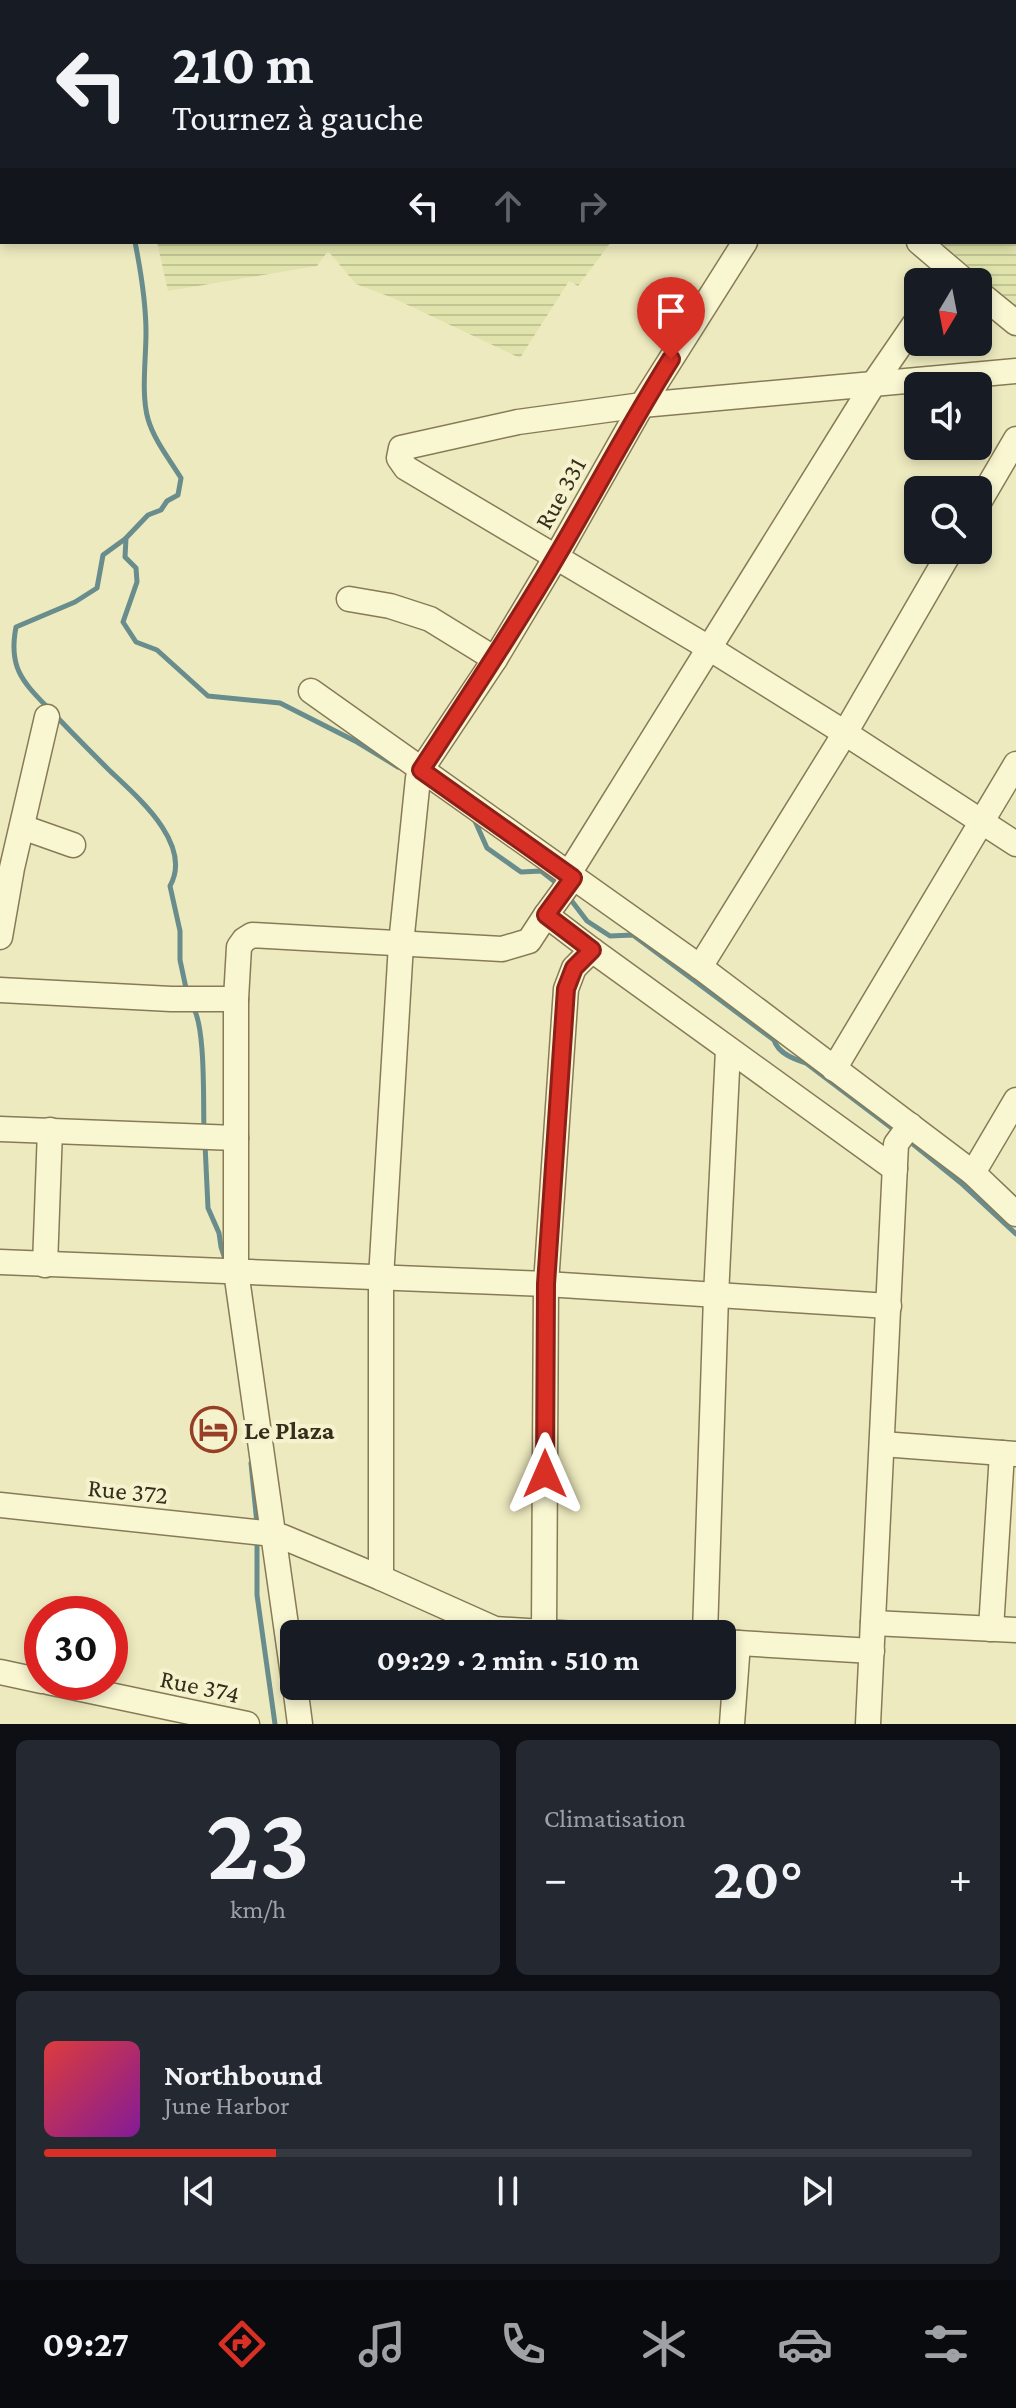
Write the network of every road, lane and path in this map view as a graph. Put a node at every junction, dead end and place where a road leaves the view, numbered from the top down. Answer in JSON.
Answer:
{"nodes":[{"id":1,"x":744,"y":244,"type":"edge"},
{"id":2,"x":921,"y":244,"type":"edge"},
{"id":3,"x":944,"y":268,"type":"edge"},
{"id":4,"x":992,"y":303,"type":"edge"},
{"id":5,"x":1016,"y":323,"type":"edge"},
{"id":6,"x":904,"y":339,"type":"edge"},
{"id":7,"x":1016,"y":371,"type":"edge"},
{"id":8,"x":874,"y":383,"type":"junction"},
{"id":9,"x":642,"y":405,"type":"junction"},
{"id":10,"x":1016,"y":439,"type":"edge"},
{"id":11,"x":992,"y":480,"type":"edge"},
{"id":12,"x":556,"y":557,"type":"junction"},
{"id":13,"x":943,"y":564,"type":"edge"},
{"id":14,"x":349,"y":599,"type":"dead end"},
{"id":15,"x":709,"y":648,"type":"junction"},
{"id":16,"x":495,"y":659,"type":"junction"},
{"id":17,"x":311,"y":691,"type":"dead end"},
{"id":18,"x":47,"y":717,"type":"dead end"},
{"id":19,"x":845,"y":733,"type":"junction"},
{"id":20,"x":1016,"y":764,"type":"edge"},
{"id":21,"x":418,"y":783,"type":"junction"},
{"id":22,"x":981,"y":822,"type":"junction"},
{"id":23,"x":22,"y":827,"type":"junction"},
{"id":24,"x":1016,"y":844,"type":"edge"},
{"id":25,"x":73,"y":845,"type":"dead end"},
{"id":26,"x":6,"y":866,"type":"edge"},
{"id":27,"x":571,"y":876,"type":"junction"},
{"id":28,"x":546,"y":915,"type":"junction"},
{"id":29,"x":0,"y":937,"type":"edge"},
{"id":30,"x":401,"y":944,"type":"junction"},
{"id":31,"x":592,"y":950,"type":"junction"},
{"id":32,"x":700,"y":967,"type":"junction"},
{"id":33,"x":0,"y":990,"type":"edge"},
{"id":34,"x":236,"y":999,"type":"junction"},
{"id":35,"x":728,"y":1050,"type":"junction"},
{"id":36,"x":834,"y":1069,"type":"junction"},
{"id":37,"x":1016,"y":1100,"type":"edge"},
{"id":38,"x":0,"y":1129,"type":"edge"},
{"id":39,"x":50,"y":1130,"type":"junction"},
{"id":40,"x":904,"y":1133,"type":"junction"},
{"id":41,"x":236,"y":1138,"type":"junction"},
{"id":42,"x":895,"y":1169,"type":"junction"},
{"id":43,"x":973,"y":1173,"type":"junction"},
{"id":44,"x":1016,"y":1214,"type":"edge"},
{"id":45,"x":0,"y":1262,"type":"edge"},
{"id":46,"x":45,"y":1265,"type":"junction"},
{"id":47,"x":236,"y":1271,"type":"junction"},
{"id":48,"x":381,"y":1278,"type":"junction"},
{"id":49,"x":546,"y":1284,"type":"junction"},
{"id":50,"x":716,"y":1296,"type":"junction"},
{"id":51,"x":889,"y":1306,"type":"junction"},
{"id":52,"x":882,"y":1444,"type":"junction"},
{"id":53,"x":1009,"y":1454,"type":"edge"},
{"id":54,"x":0,"y":1505,"type":"edge"},
{"id":55,"x":262,"y":1533,"type":"junction"},
{"id":56,"x":381,"y":1578,"type":"junction"},
{"id":57,"x":280,"y":1620,"type":"edge"},
{"id":58,"x":475,"y":1620,"type":"edge"},
{"id":59,"x":544,"y":1620,"type":"edge"},
{"id":60,"x":705,"y":1620,"type":"edge"},
{"id":61,"x":873,"y":1623,"type":"junction"},
{"id":62,"x":991,"y":1629,"type":"junction"},
{"id":63,"x":1016,"y":1630,"type":"edge"},
{"id":64,"x":736,"y":1643,"type":"edge"},
{"id":65,"x":872,"y":1651,"type":"junction"},
{"id":66,"x":0,"y":1672,"type":"edge"},
{"id":67,"x":24,"y":1677,"type":"edge"},
{"id":68,"x":128,"y":1699,"type":"edge"},
{"id":69,"x":296,"y":1700,"type":"edge"},
{"id":70,"x":731,"y":1700,"type":"edge"},
{"id":71,"x":247,"y":1724,"type":"edge"},
{"id":72,"x":300,"y":1724,"type":"edge"},
{"id":73,"x":732,"y":1724,"type":"edge"},
{"id":74,"x":868,"y":1724,"type":"edge"}],
"edges":[{"from":1,"to":9,"type":"street","name":"Rue 331"},
{"from":2,"to":3,"type":"street"},
{"from":4,"to":5,"type":"street"},
{"from":6,"to":8,"type":"street"},
{"from":7,"to":8,"type":"street"},
{"from":8,"to":9,"type":"street"},
{"from":8,"to":15,"type":"street"},
{"from":9,"to":12,"type":"street","name":"Rue 331"},
{"from":9,"to":12,"type":"street"},
{"from":10,"to":11,"type":"street"},
{"from":12,"to":15,"type":"street"},
{"from":12,"to":16,"type":"street","name":"Rue 331"},
{"from":13,"to":19,"type":"street"},
{"from":14,"to":16,"type":"street"},
{"from":15,"to":19,"type":"street"},
{"from":15,"to":27,"type":"street"},
{"from":16,"to":21,"type":"street","name":"Rue 331"},
{"from":17,"to":21,"type":"street"},
{"from":18,"to":23,"type":"street"},
{"from":19,"to":22,"type":"street"},
{"from":19,"to":32,"type":"street"},
{"from":20,"to":22,"type":"street"},
{"from":21,"to":27,"type":"street"},
{"from":21,"to":30,"type":"street"},
{"from":22,"to":24,"type":"street"},
{"from":22,"to":36,"type":"street"},
{"from":23,"to":25,"type":"street"},
{"from":23,"to":26,"type":"street"},
{"from":26,"to":29,"type":"street"},
{"from":27,"to":28,"type":"street"},
{"from":27,"to":32,"type":"street"},
{"from":28,"to":30,"type":"street"},
{"from":28,"to":31,"type":"street"},
{"from":30,"to":34,"type":"street"},
{"from":30,"to":48,"type":"street"},
{"from":31,"to":35,"type":"street"},
{"from":31,"to":49,"type":"street"},
{"from":32,"to":36,"type":"street"},
{"from":33,"to":34,"type":"street"},
{"from":34,"to":41,"type":"street"},
{"from":35,"to":42,"type":"street"},
{"from":35,"to":50,"type":"street"},
{"from":36,"to":40,"type":"street"},
{"from":37,"to":43,"type":"street"},
{"from":38,"to":39,"type":"street"},
{"from":39,"to":41,"type":"street"},
{"from":39,"to":46,"type":"street"},
{"from":40,"to":42,"type":"street"},
{"from":40,"to":43,"type":"street"},
{"from":41,"to":47,"type":"street"},
{"from":42,"to":51,"type":"street"},
{"from":43,"to":44,"type":"street"},
{"from":45,"to":46,"type":"street"},
{"from":46,"to":47,"type":"street"},
{"from":47,"to":48,"type":"street"},
{"from":47,"to":55,"type":"street"},
{"from":48,"to":49,"type":"street"},
{"from":48,"to":56,"type":"street"},
{"from":49,"to":50,"type":"street"},
{"from":49,"to":59,"type":"street"},
{"from":50,"to":51,"type":"street"},
{"from":50,"to":60,"type":"street"},
{"from":51,"to":52,"type":"street"},
{"from":52,"to":53,"type":"street"},
{"from":52,"to":61,"type":"street"},
{"from":53,"to":62,"type":"street"},
{"from":54,"to":55,"type":"street","name":"Rue 372"},
{"from":55,"to":56,"type":"street","name":"Rue 372"},
{"from":55,"to":57,"type":"street"},
{"from":56,"to":58,"type":"street","name":"Rue 372"},
{"from":61,"to":62,"type":"street"},
{"from":61,"to":65,"type":"street"},
{"from":62,"to":63,"type":"street"},
{"from":64,"to":65,"type":"street"},
{"from":65,"to":74,"type":"street"},
{"from":66,"to":67,"type":"street"},
{"from":68,"to":71,"type":"street","name":"Rue 374"},
{"from":69,"to":72,"type":"street"},
{"from":70,"to":73,"type":"street"}]}
